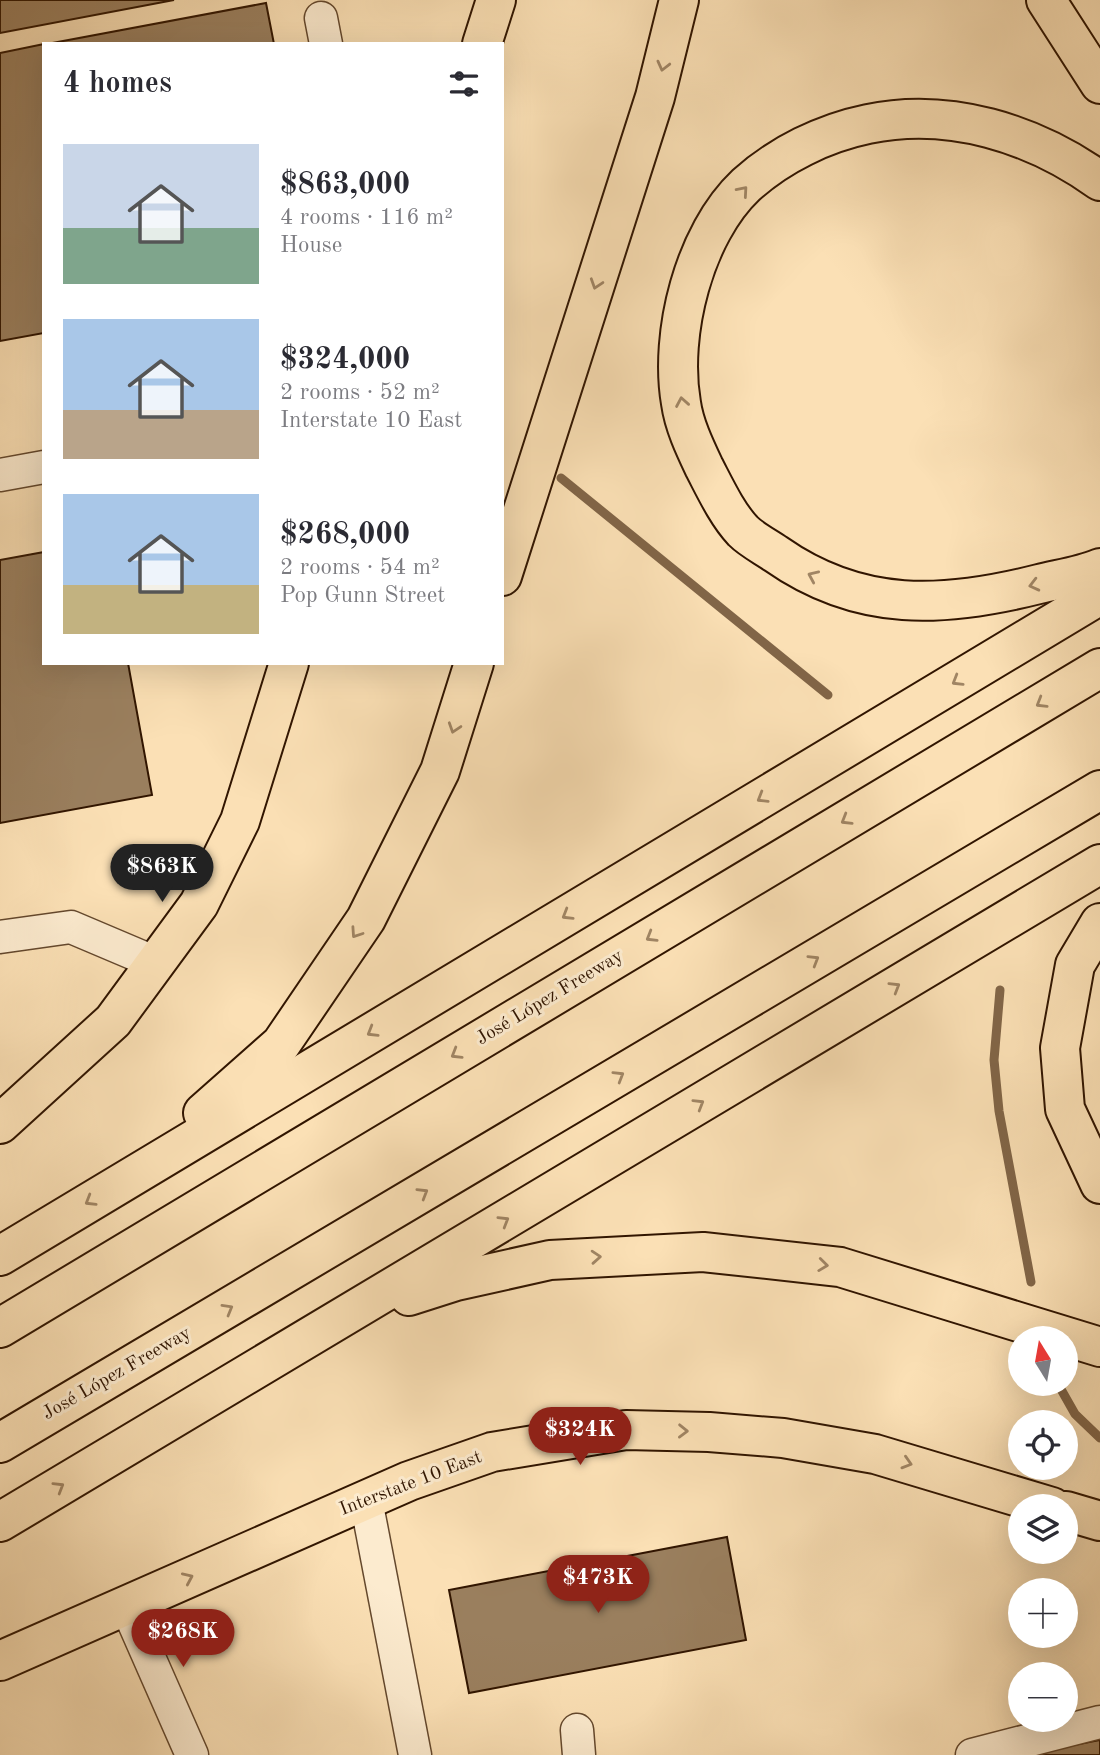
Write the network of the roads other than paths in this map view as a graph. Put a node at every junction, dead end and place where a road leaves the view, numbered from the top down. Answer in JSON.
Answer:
{"nodes":[{"id":1,"x":496,"y":0,"type":"edge"},
{"id":2,"x":679,"y":0,"type":"edge"},
{"id":3,"x":1046,"y":0,"type":"edge"},
{"id":4,"x":483,"y":42,"type":"edge"},
{"id":5,"x":1100,"y":84,"type":"edge"},
{"id":6,"x":1100,"y":181,"type":"edge"},
{"id":7,"x":42,"y":467,"type":"edge"},
{"id":8,"x":0,"y":475,"type":"edge"},
{"id":9,"x":1100,"y":568,"type":"edge"},
{"id":10,"x":504,"y":570,"type":"edge"},
{"id":11,"x":1100,"y":595,"type":"edge"},
{"id":12,"x":288,"y":665,"type":"edge"},
{"id":13,"x":473,"y":665,"type":"edge"},
{"id":14,"x":1100,"y":668,"type":"edge"},
{"id":15,"x":1100,"y":790,"type":"edge"},
{"id":16,"x":1100,"y":864,"type":"edge"},
{"id":17,"x":1100,"y":923,"type":"edge"},
{"id":18,"x":0,"y":937,"type":"edge"},
{"id":19,"x":156,"y":963,"type":"junction"},
{"id":20,"x":0,"y":1124,"type":"edge"},
{"id":21,"x":131,"y":1176,"type":"junction"},
{"id":22,"x":1100,"y":1184,"type":"edge"},
{"id":23,"x":0,"y":1255,"type":"edge"},
{"id":24,"x":341,"y":1319,"type":"junction"},
{"id":25,"x":0,"y":1328,"type":"edge"},
{"id":26,"x":1100,"y":1347,"type":"edge"},
{"id":27,"x":0,"y":1443,"type":"edge"},
{"id":28,"x":1009,"y":1494,"type":"edge"},
{"id":29,"x":366,"y":1500,"type":"junction"},
{"id":30,"x":1078,"y":1515,"type":"edge"},
{"id":31,"x":1100,"y":1521,"type":"edge"},
{"id":32,"x":0,"y":1522,"type":"edge"},
{"id":33,"x":126,"y":1605,"type":"junction"},
{"id":34,"x":0,"y":1661,"type":"edge"},
{"id":35,"x":1100,"y":1722,"type":"edge"},
{"id":36,"x":192,"y":1755,"type":"edge"},
{"id":37,"x":415,"y":1755,"type":"edge"},
{"id":38,"x":972,"y":1755,"type":"edge"}],
"edges":[{"from":1,"to":4,"type":"main road"},
{"from":2,"to":10,"type":"main road","one_way":true},
{"from":3,"to":5,"type":"main road"},
{"from":9,"to":6,"type":"main road","one_way":true},
{"from":7,"to":8,"type":"street"},
{"from":11,"to":21,"type":"main road","one_way":true},
{"from":12,"to":19,"type":"main road"},
{"from":13,"to":21,"type":"main road","one_way":true},
{"from":14,"to":25,"type":"main road","name":"José López Freeway","one_way":true},
{"from":27,"to":15,"type":"main road","name":"José López Freeway","one_way":true},
{"from":24,"to":16,"type":"main road","one_way":true},
{"from":17,"to":22,"type":"main road"},
{"from":18,"to":19,"type":"street"},
{"from":19,"to":20,"type":"main road"},
{"from":21,"to":23,"type":"main road","one_way":true},
{"from":24,"to":26,"type":"main road","one_way":true},
{"from":32,"to":24,"type":"main road","one_way":true},
{"from":29,"to":28,"type":"main road","name":"Interstate 10 East","one_way":true},
{"from":33,"to":29,"type":"main road","name":"Interstate 10 East","one_way":true},
{"from":29,"to":37,"type":"street"},
{"from":30,"to":31,"type":"main road"},
{"from":33,"to":34,"type":"main road","name":"Interstate 10 East"},
{"from":33,"to":36,"type":"street"},
{"from":35,"to":38,"type":"street"}]}
